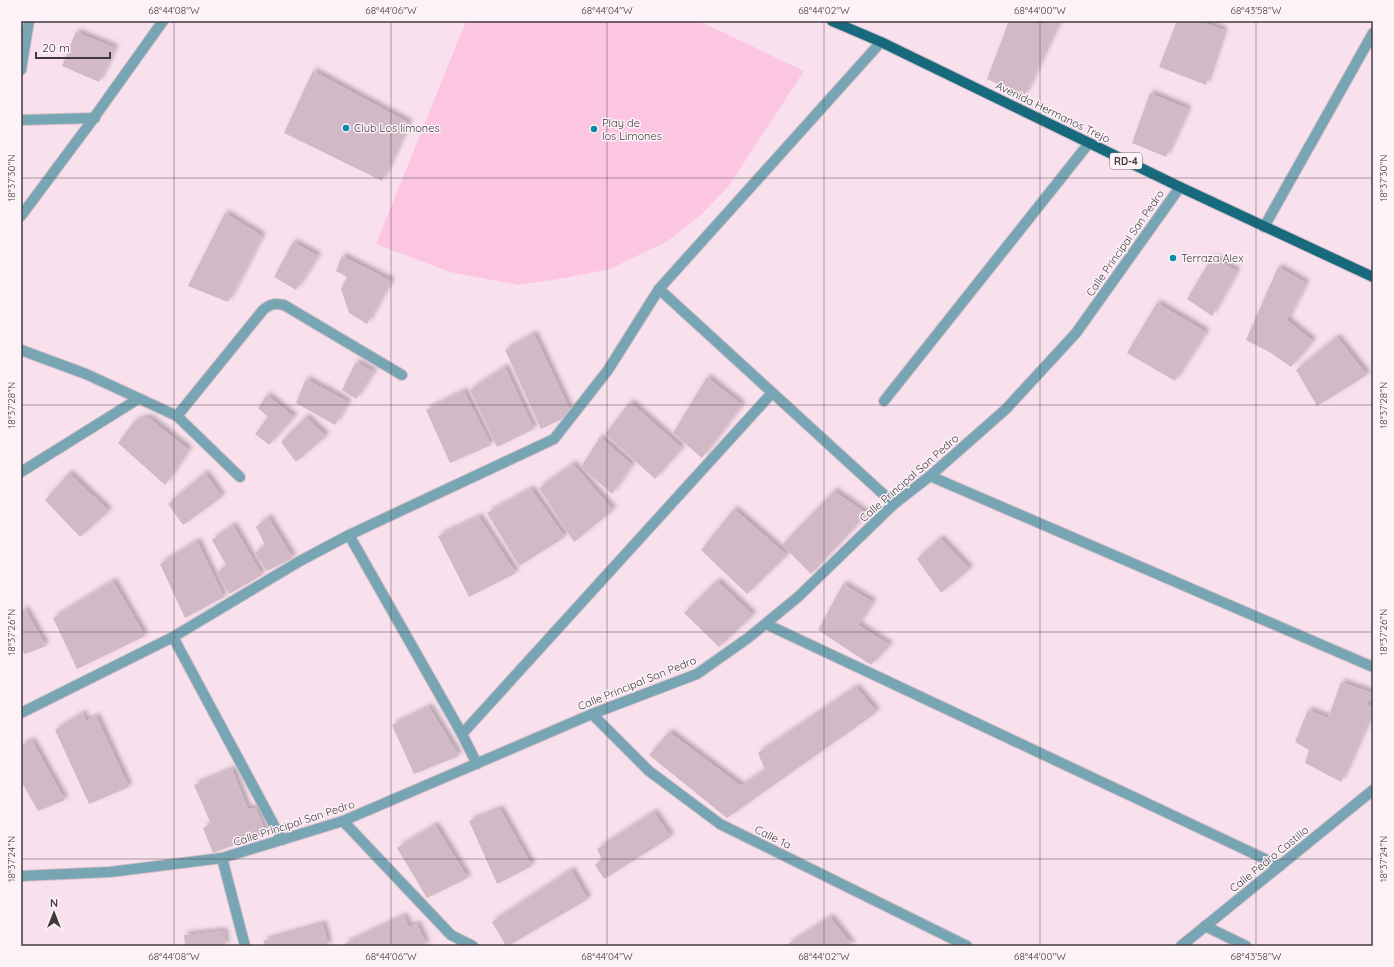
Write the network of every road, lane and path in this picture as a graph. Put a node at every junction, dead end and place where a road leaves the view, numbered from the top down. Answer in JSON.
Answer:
{"nodes":[{"id":1,"x":29,"y":21,"type":"edge"},
{"id":2,"x":163,"y":21,"type":"edge"},
{"id":3,"x":832,"y":21,"type":"edge"},
{"id":4,"x":1373,"y":33,"type":"edge"},
{"id":5,"x":881,"y":42,"type":"junction"},
{"id":6,"x":21,"y":70,"type":"edge"},
{"id":7,"x":95,"y":118,"type":"junction"},
{"id":8,"x":21,"y":120,"type":"edge"},
{"id":9,"x":1089,"y":143,"type":"junction"},
{"id":10,"x":1180,"y":186,"type":"junction"},
{"id":11,"x":21,"y":216,"type":"edge"},
{"id":12,"x":1264,"y":227,"type":"junction"},
{"id":13,"x":1373,"y":277,"type":"edge"},
{"id":14,"x":659,"y":289,"type":"junction"},
{"id":15,"x":21,"y":350,"type":"edge"},
{"id":16,"x":402,"y":375,"type":"dead end"},
{"id":17,"x":772,"y":393,"type":"junction"},
{"id":18,"x":138,"y":399,"type":"junction"},
{"id":19,"x":884,"y":401,"type":"dead end"},
{"id":20,"x":177,"y":416,"type":"junction"},
{"id":21,"x":21,"y":472,"type":"edge"},
{"id":22,"x":930,"y":476,"type":"junction"},
{"id":23,"x":240,"y":477,"type":"dead end"},
{"id":24,"x":894,"y":504,"type":"junction"},
{"id":25,"x":349,"y":535,"type":"junction"},
{"id":26,"x":766,"y":624,"type":"junction"},
{"id":27,"x":173,"y":637,"type":"junction"},
{"id":28,"x":1373,"y":667,"type":"edge"},
{"id":29,"x":21,"y":713,"type":"edge"},
{"id":30,"x":592,"y":714,"type":"junction"},
{"id":31,"x":462,"y":734,"type":"junction"},
{"id":32,"x":477,"y":764,"type":"junction"},
{"id":33,"x":1373,"y":790,"type":"edge"},
{"id":34,"x":343,"y":822,"type":"junction"},
{"id":35,"x":282,"y":840,"type":"junction"},
{"id":36,"x":222,"y":858,"type":"junction"},
{"id":37,"x":1280,"y":866,"type":"junction"},
{"id":38,"x":21,"y":876,"type":"edge"},
{"id":39,"x":1205,"y":926,"type":"junction"},
{"id":40,"x":245,"y":946,"type":"edge"},
{"id":41,"x":473,"y":946,"type":"edge"},
{"id":42,"x":967,"y":946,"type":"edge"},
{"id":43,"x":1181,"y":946,"type":"edge"},
{"id":44,"x":1246,"y":946,"type":"edge"}],
"edges":[{"from":1,"to":6,"type":"street"},
{"from":2,"to":7,"type":"street"},
{"from":3,"to":5,"type":"main road","name":"Avenida Hermanos Trejo","number":"RD-4"},
{"from":4,"to":12,"type":"street"},
{"from":5,"to":9,"type":"main road","name":"Avenida Hermanos Trejo","number":"RD-4"},
{"from":5,"to":14,"type":"street"},
{"from":7,"to":8,"type":"street"},
{"from":7,"to":11,"type":"street"},
{"from":9,"to":10,"type":"main road","name":"Avenida Hermanos Trejo","number":"RD-4"},
{"from":9,"to":19,"type":"street"},
{"from":10,"to":12,"type":"main road","name":"Avenida Hermanos Trejo","number":"RD-4"},
{"from":10,"to":22,"type":"street","name":"Calle Principal San Pedro"},
{"from":12,"to":13,"type":"main road","name":"Avenida Hermanos Trejo","number":"RD-4"},
{"from":14,"to":17,"type":"street"},
{"from":14,"to":25,"type":"street"},
{"from":15,"to":18,"type":"street"},
{"from":16,"to":20,"type":"street"},
{"from":17,"to":24,"type":"street"},
{"from":17,"to":31,"type":"street"},
{"from":18,"to":20,"type":"street"},
{"from":18,"to":21,"type":"street"},
{"from":20,"to":23,"type":"street"},
{"from":22,"to":24,"type":"street","name":"Calle Principal San Pedro"},
{"from":22,"to":28,"type":"street"},
{"from":24,"to":26,"type":"street","name":"Calle Principal San Pedro"},
{"from":25,"to":27,"type":"street"},
{"from":25,"to":31,"type":"street"},
{"from":26,"to":30,"type":"street","name":"Calle Principal San Pedro"},
{"from":26,"to":37,"type":"street"},
{"from":27,"to":29,"type":"street"},
{"from":27,"to":35,"type":"street"},
{"from":30,"to":32,"type":"street","name":"Calle Principal San Pedro"},
{"from":30,"to":42,"type":"street","name":"Calle 1a"},
{"from":31,"to":32,"type":"street"},
{"from":32,"to":34,"type":"street","name":"Calle Principal San Pedro"},
{"from":33,"to":37,"type":"street","name":"Calle Pedro Castillo"},
{"from":34,"to":35,"type":"street","name":"Calle Principal San Pedro"},
{"from":34,"to":41,"type":"street"},
{"from":35,"to":36,"type":"street","name":"Calle Principal San Pedro"},
{"from":36,"to":38,"type":"street","name":"Calle Principal San Pedro"},
{"from":36,"to":40,"type":"street"},
{"from":37,"to":39,"type":"street","name":"Calle Pedro Castillo"},
{"from":39,"to":43,"type":"street","name":"Calle Pedro Castillo"},
{"from":39,"to":44,"type":"street"}]}
